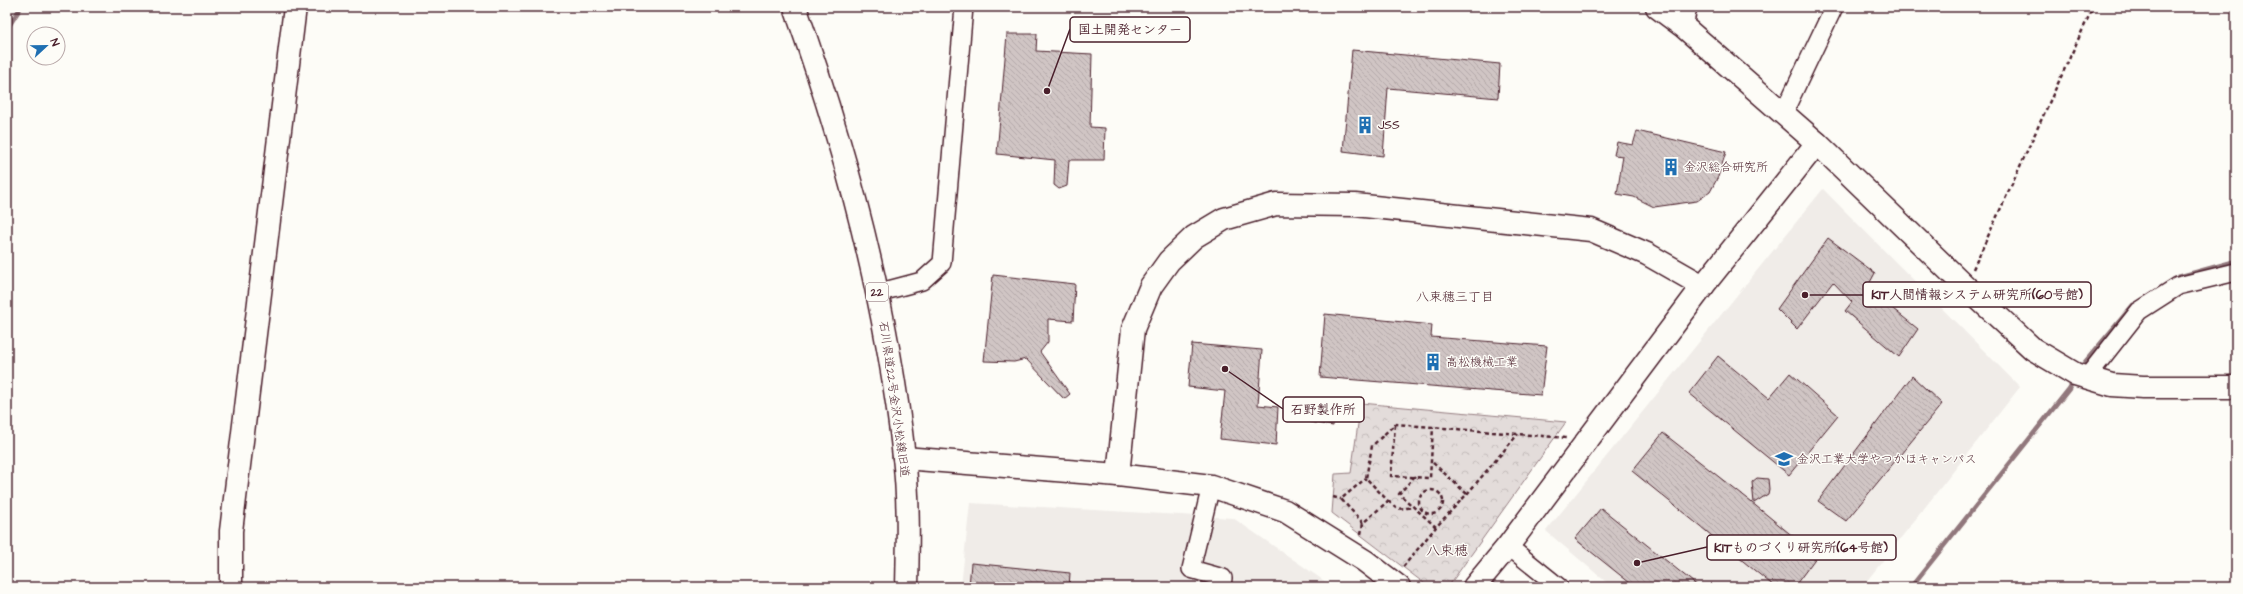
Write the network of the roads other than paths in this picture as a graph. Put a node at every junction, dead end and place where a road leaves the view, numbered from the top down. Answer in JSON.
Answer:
{"nodes":[{"id":1,"x":295,"y":7,"type":"edge"},
{"id":2,"x":795,"y":7,"type":"edge"},
{"id":3,"x":964,"y":7,"type":"edge"},
{"id":4,"x":1657,"y":7,"type":"edge"},
{"id":5,"x":1834,"y":7,"type":"edge"},
{"id":6,"x":1686,"y":17,"type":"edge"},
{"id":7,"x":1783,"y":114,"type":"junction"},
{"id":8,"x":1817,"y":143,"type":"junction"},
{"id":9,"x":2236,"y":272,"type":"edge"},
{"id":10,"x":1703,"y":286,"type":"junction"},
{"id":11,"x":877,"y":293,"type":"junction"},
{"id":12,"x":2077,"y":373,"type":"junction"},
{"id":13,"x":2236,"y":387,"type":"edge"},
{"id":14,"x":904,"y":458,"type":"junction"},
{"id":15,"x":1118,"y":475,"type":"junction"},
{"id":16,"x":1210,"y":486,"type":"junction"},
{"id":17,"x":1508,"y":546,"type":"junction"},
{"id":18,"x":1401,"y":577,"type":"edge"},
{"id":19,"x":231,"y":587,"type":"edge"},
{"id":20,"x":907,"y":587,"type":"edge"},
{"id":21,"x":1222,"y":587,"type":"edge"},
{"id":22,"x":1474,"y":587,"type":"edge"},
{"id":23,"x":1559,"y":587,"type":"edge"}],
"edges":[{"from":1,"to":19,"type":"street"},
{"from":2,"to":11,"type":"street","name":"石川県道22号金沢小松線旧道","number":"22"},
{"from":3,"to":11,"type":"street"},
{"from":4,"to":6,"type":"street"},
{"from":5,"to":7,"type":"street"},
{"from":6,"to":7,"type":"street"},
{"from":7,"to":8,"type":"street"},
{"from":8,"to":10,"type":"street"},
{"from":8,"to":12,"type":"street"},
{"from":9,"to":12,"type":"street"},
{"from":10,"to":15,"type":"street"},
{"from":10,"to":17,"type":"street"},
{"from":11,"to":14,"type":"street","name":"石川県道22号金沢小松線旧道","number":"22"},
{"from":12,"to":13,"type":"street"},
{"from":14,"to":15,"type":"street"},
{"from":14,"to":20,"type":"street","name":"石川県道22号金沢小松線旧道","number":"22"},
{"from":15,"to":16,"type":"street"},
{"from":16,"to":18,"type":"street"},
{"from":16,"to":21,"type":"street"},
{"from":17,"to":22,"type":"street"},
{"from":17,"to":23,"type":"street"}]}
